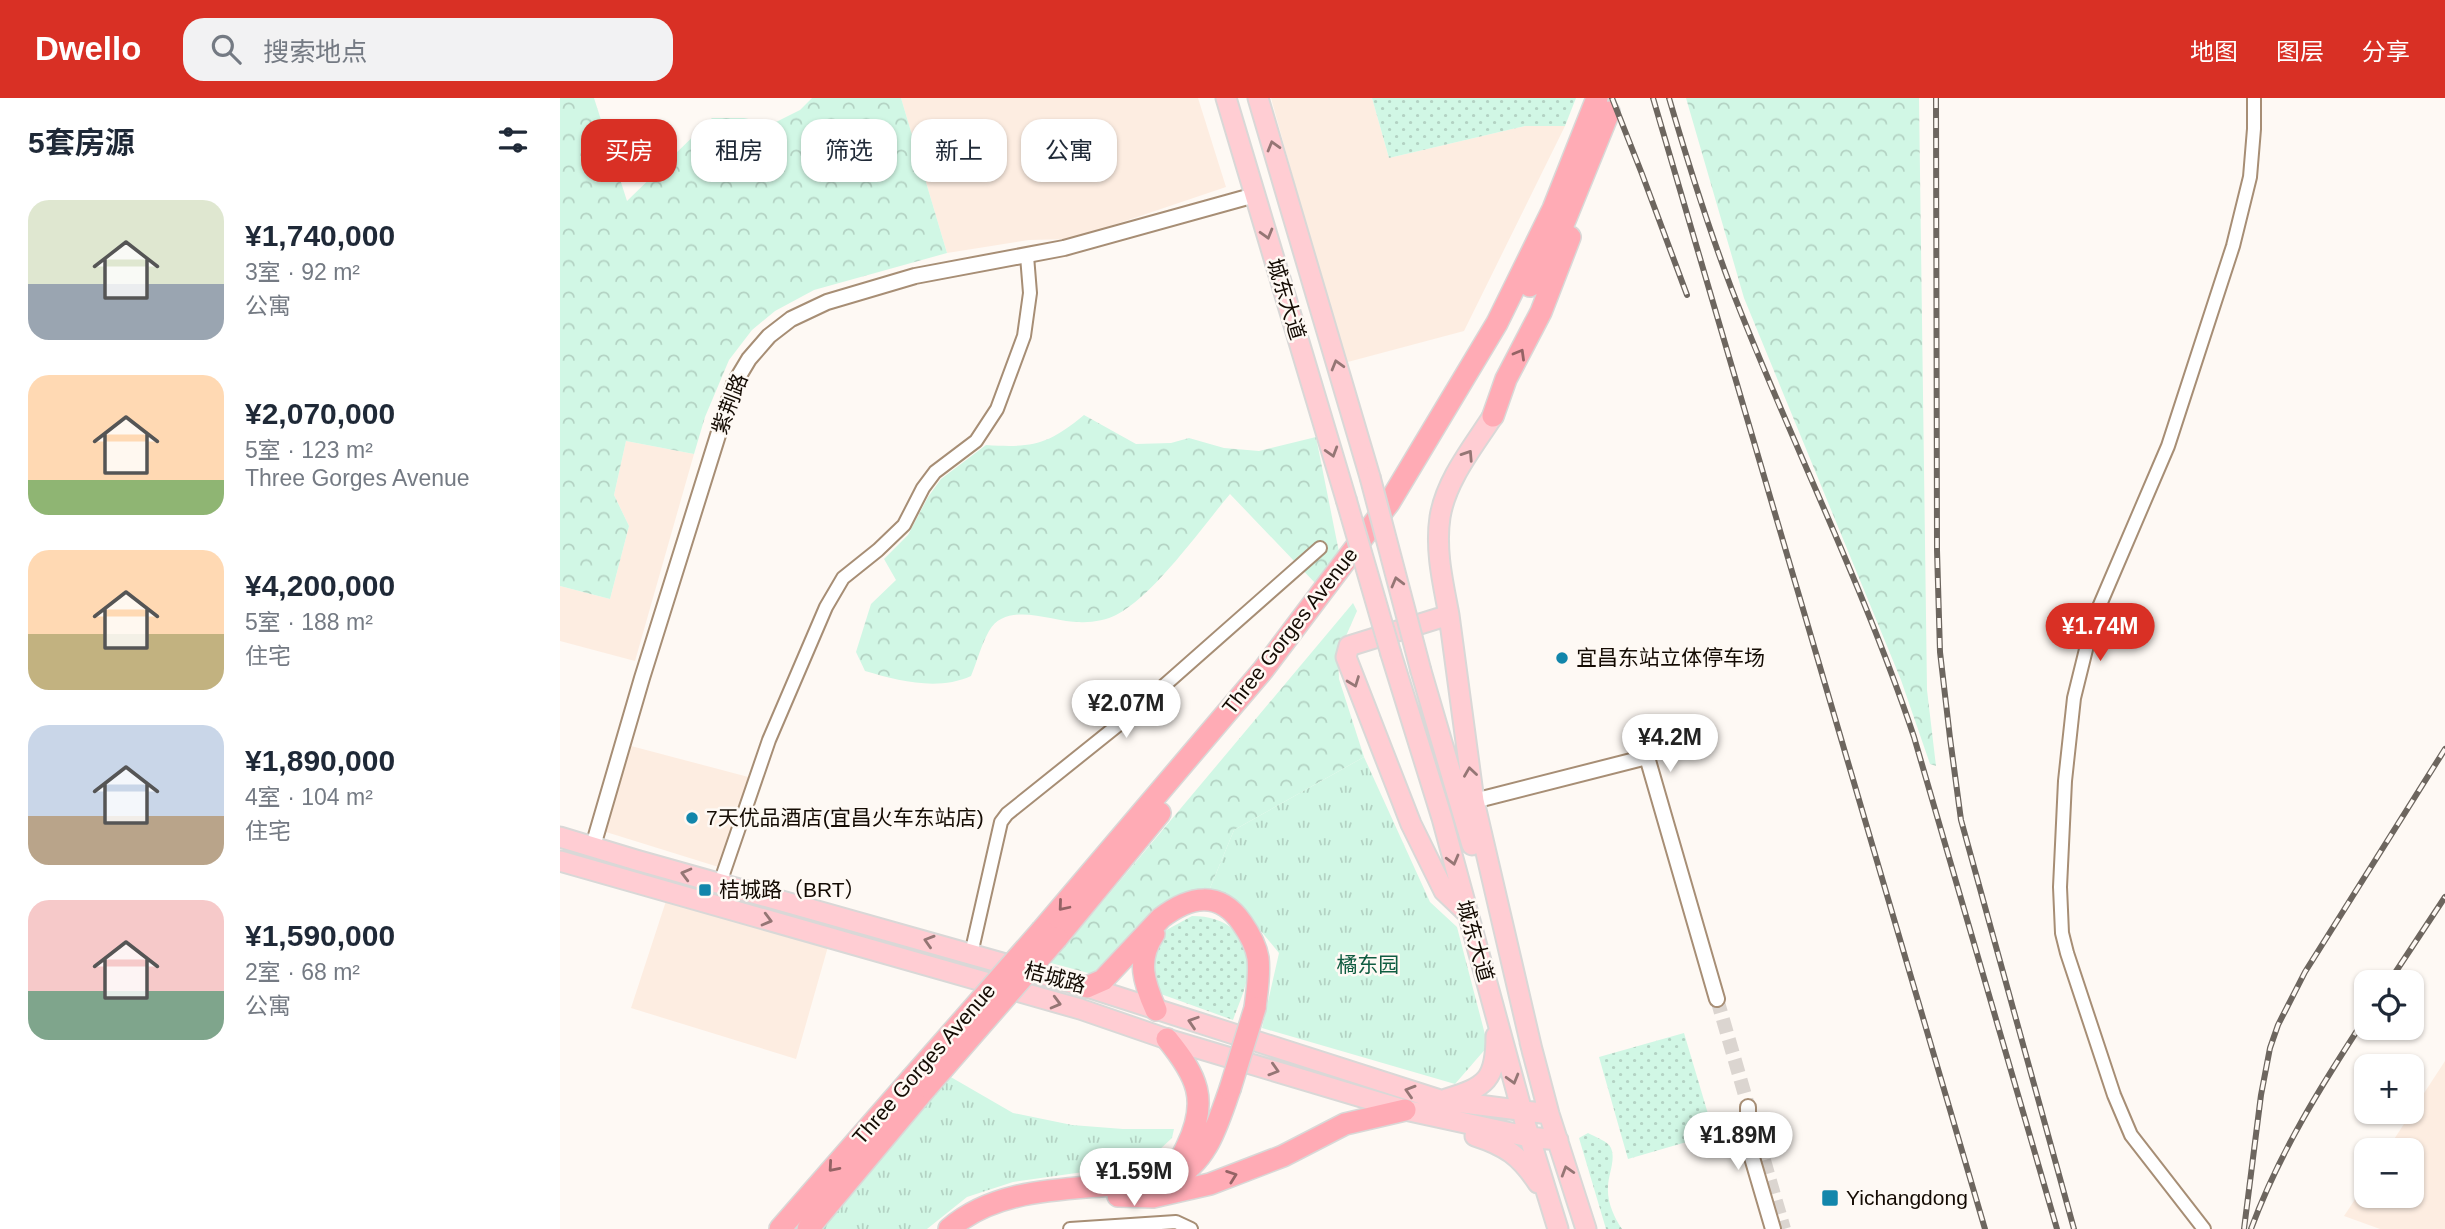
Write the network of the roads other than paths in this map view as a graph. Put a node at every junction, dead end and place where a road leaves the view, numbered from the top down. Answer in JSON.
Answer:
{"nodes":[{"id":1,"x":1226,"y":98,"type":"edge"},
{"id":2,"x":1258,"y":98,"type":"edge"},
{"id":3,"x":2254,"y":98,"type":"edge"},
{"id":4,"x":1603,"y":105,"type":"edge"},
{"id":5,"x":1255,"y":195,"type":"junction"},
{"id":6,"x":1027,"y":256,"type":"junction"},
{"id":7,"x":1493,"y":416,"type":"joint"},
{"id":8,"x":1320,"y":548,"type":"dead end"},
{"id":9,"x":1449,"y":615,"type":"junction"},
{"id":10,"x":1474,"y":801,"type":"junction"},
{"id":11,"x":560,"y":837,"type":"edge"},
{"id":12,"x":593,"y":846,"type":"junction"},
{"id":13,"x":560,"y":861,"type":"edge"},
{"id":14,"x":720,"y":883,"type":"junction"},
{"id":15,"x":1466,"y":912,"type":"junction"},
{"id":16,"x":971,"y":954,"type":"junction"},
{"id":17,"x":1087,"y":987,"type":"junction"},
{"id":18,"x":1717,"y":999,"type":"tunnel mouth"},
{"id":19,"x":1252,"y":1007,"type":"junction"},
{"id":20,"x":1156,"y":1010,"type":"junction"},
{"id":21,"x":1496,"y":1018,"type":"junction"},
{"id":22,"x":1167,"y":1039,"type":"junction"},
{"id":23,"x":1533,"y":1054,"type":"junction"},
{"id":24,"x":919,"y":1083,"type":"junction"},
{"id":25,"x":1227,"y":1088,"type":"junction"},
{"id":26,"x":1440,"y":1100,"type":"junction"},
{"id":27,"x":1748,"y":1107,"type":"dead end"},
{"id":28,"x":1405,"y":1110,"type":"junction"},
{"id":29,"x":1522,"y":1112,"type":"junction"},
{"id":30,"x":1549,"y":1114,"type":"junction"},
{"id":31,"x":1529,"y":1137,"type":"junction"},
{"id":32,"x":1558,"y":1140,"type":"junction"},
{"id":33,"x":1171,"y":1172,"type":"junction"},
{"id":34,"x":1118,"y":1196,"type":"junction"},
{"id":35,"x":1549,"y":1199,"type":"junction"},
{"id":36,"x":782,"y":1224,"type":"edge"},
{"id":37,"x":808,"y":1229,"type":"edge"},
{"id":38,"x":949,"y":1229,"type":"edge"},
{"id":39,"x":968,"y":1229,"type":"edge"},
{"id":40,"x":1070,"y":1229,"type":"edge"},
{"id":41,"x":1191,"y":1229,"type":"edge"},
{"id":42,"x":1558,"y":1229,"type":"edge"},
{"id":43,"x":1586,"y":1229,"type":"edge"},
{"id":44,"x":1773,"y":1229,"type":"edge"},
{"id":45,"x":2204,"y":1229,"type":"edge"}],
"edges":[{"from":1,"to":5,"type":"main road","name":"城东大道"},
{"from":23,"to":2,"type":"main road","name":"城东大道","one_way":true,"bridge":true},
{"from":3,"to":45,"type":"street"},
{"from":7,"to":4,"type":"highway","one_way":true},
{"from":4,"to":24,"type":"highway","name":"Three Gorges Avenue","bridge":true},
{"from":5,"to":6,"type":"street","name":"紫荆路"},
{"from":5,"to":15,"type":"main road","name":"城东大道","one_way":true,"bridge":true},
{"from":6,"to":12,"type":"street","name":"紫荆路"},
{"from":6,"to":14,"type":"street"},
{"from":9,"to":7,"type":"main road","one_way":true},
{"from":8,"to":16,"type":"street"},
{"from":10,"to":9,"type":"main road","one_way":true},
{"from":9,"to":15,"type":"main road","one_way":true},
{"from":10,"to":18,"type":"street"},
{"from":10,"to":23,"type":"main road"},
{"from":11,"to":12,"type":"main road","name":"桔城路"},
{"from":14,"to":12,"type":"main road","name":"桔城路","one_way":true},
{"from":13,"to":22,"type":"main road","name":"桔城路","one_way":true},
{"from":16,"to":14,"type":"main road","name":"桔城路","one_way":true},
{"from":15,"to":21,"type":"main road","name":"城东大道"},
{"from":16,"to":17,"type":"main road","name":"桔城路"},
{"from":17,"to":19,"type":"highway"},
{"from":17,"to":20,"type":"main road","name":"桔城路"},
{"from":19,"to":20,"type":"highway"},
{"from":19,"to":25,"type":"highway","bridge":true},
{"from":26,"to":20,"type":"main road","name":"桔城路","one_way":true},
{"from":21,"to":26,"type":"main road"},
{"from":21,"to":29,"type":"main road","name":"城东大道","one_way":true},
{"from":22,"to":28,"type":"main road","name":"桔城路","one_way":true},
{"from":22,"to":33,"type":"highway"},
{"from":23,"to":30,"type":"main road","name":"城东大道"},
{"from":24,"to":36,"type":"highway","name":"Three Gorges Avenue","one_way":true},
{"from":24,"to":37,"type":"highway","name":"Three Gorges Avenue"},
{"from":25,"to":33,"type":"highway"},
{"from":25,"to":34,"type":"highway"},
{"from":26,"to":29,"type":"main road","name":"桔城路"},
{"from":27,"to":44,"type":"street"},
{"from":28,"to":31,"type":"main road","name":"桔城路"},
{"from":34,"to":28,"type":"highway","one_way":true},
{"from":28,"to":35,"type":"main road"},
{"from":29,"to":30,"type":"main road","name":"桔城路"},
{"from":29,"to":31,"type":"main road","name":"城东大道"},
{"from":30,"to":32,"type":"main road","name":"城东大道"},
{"from":31,"to":32,"type":"main road","name":"桔城路"},
{"from":31,"to":35,"type":"main road","name":"城东大道"},
{"from":43,"to":32,"type":"main road","name":"城东大道","one_way":true},
{"from":33,"to":38,"type":"highway"},
{"from":34,"to":39,"type":"highway"},
{"from":35,"to":42,"type":"main road","name":"城东大道"},
{"from":40,"to":41,"type":"street"}]}
